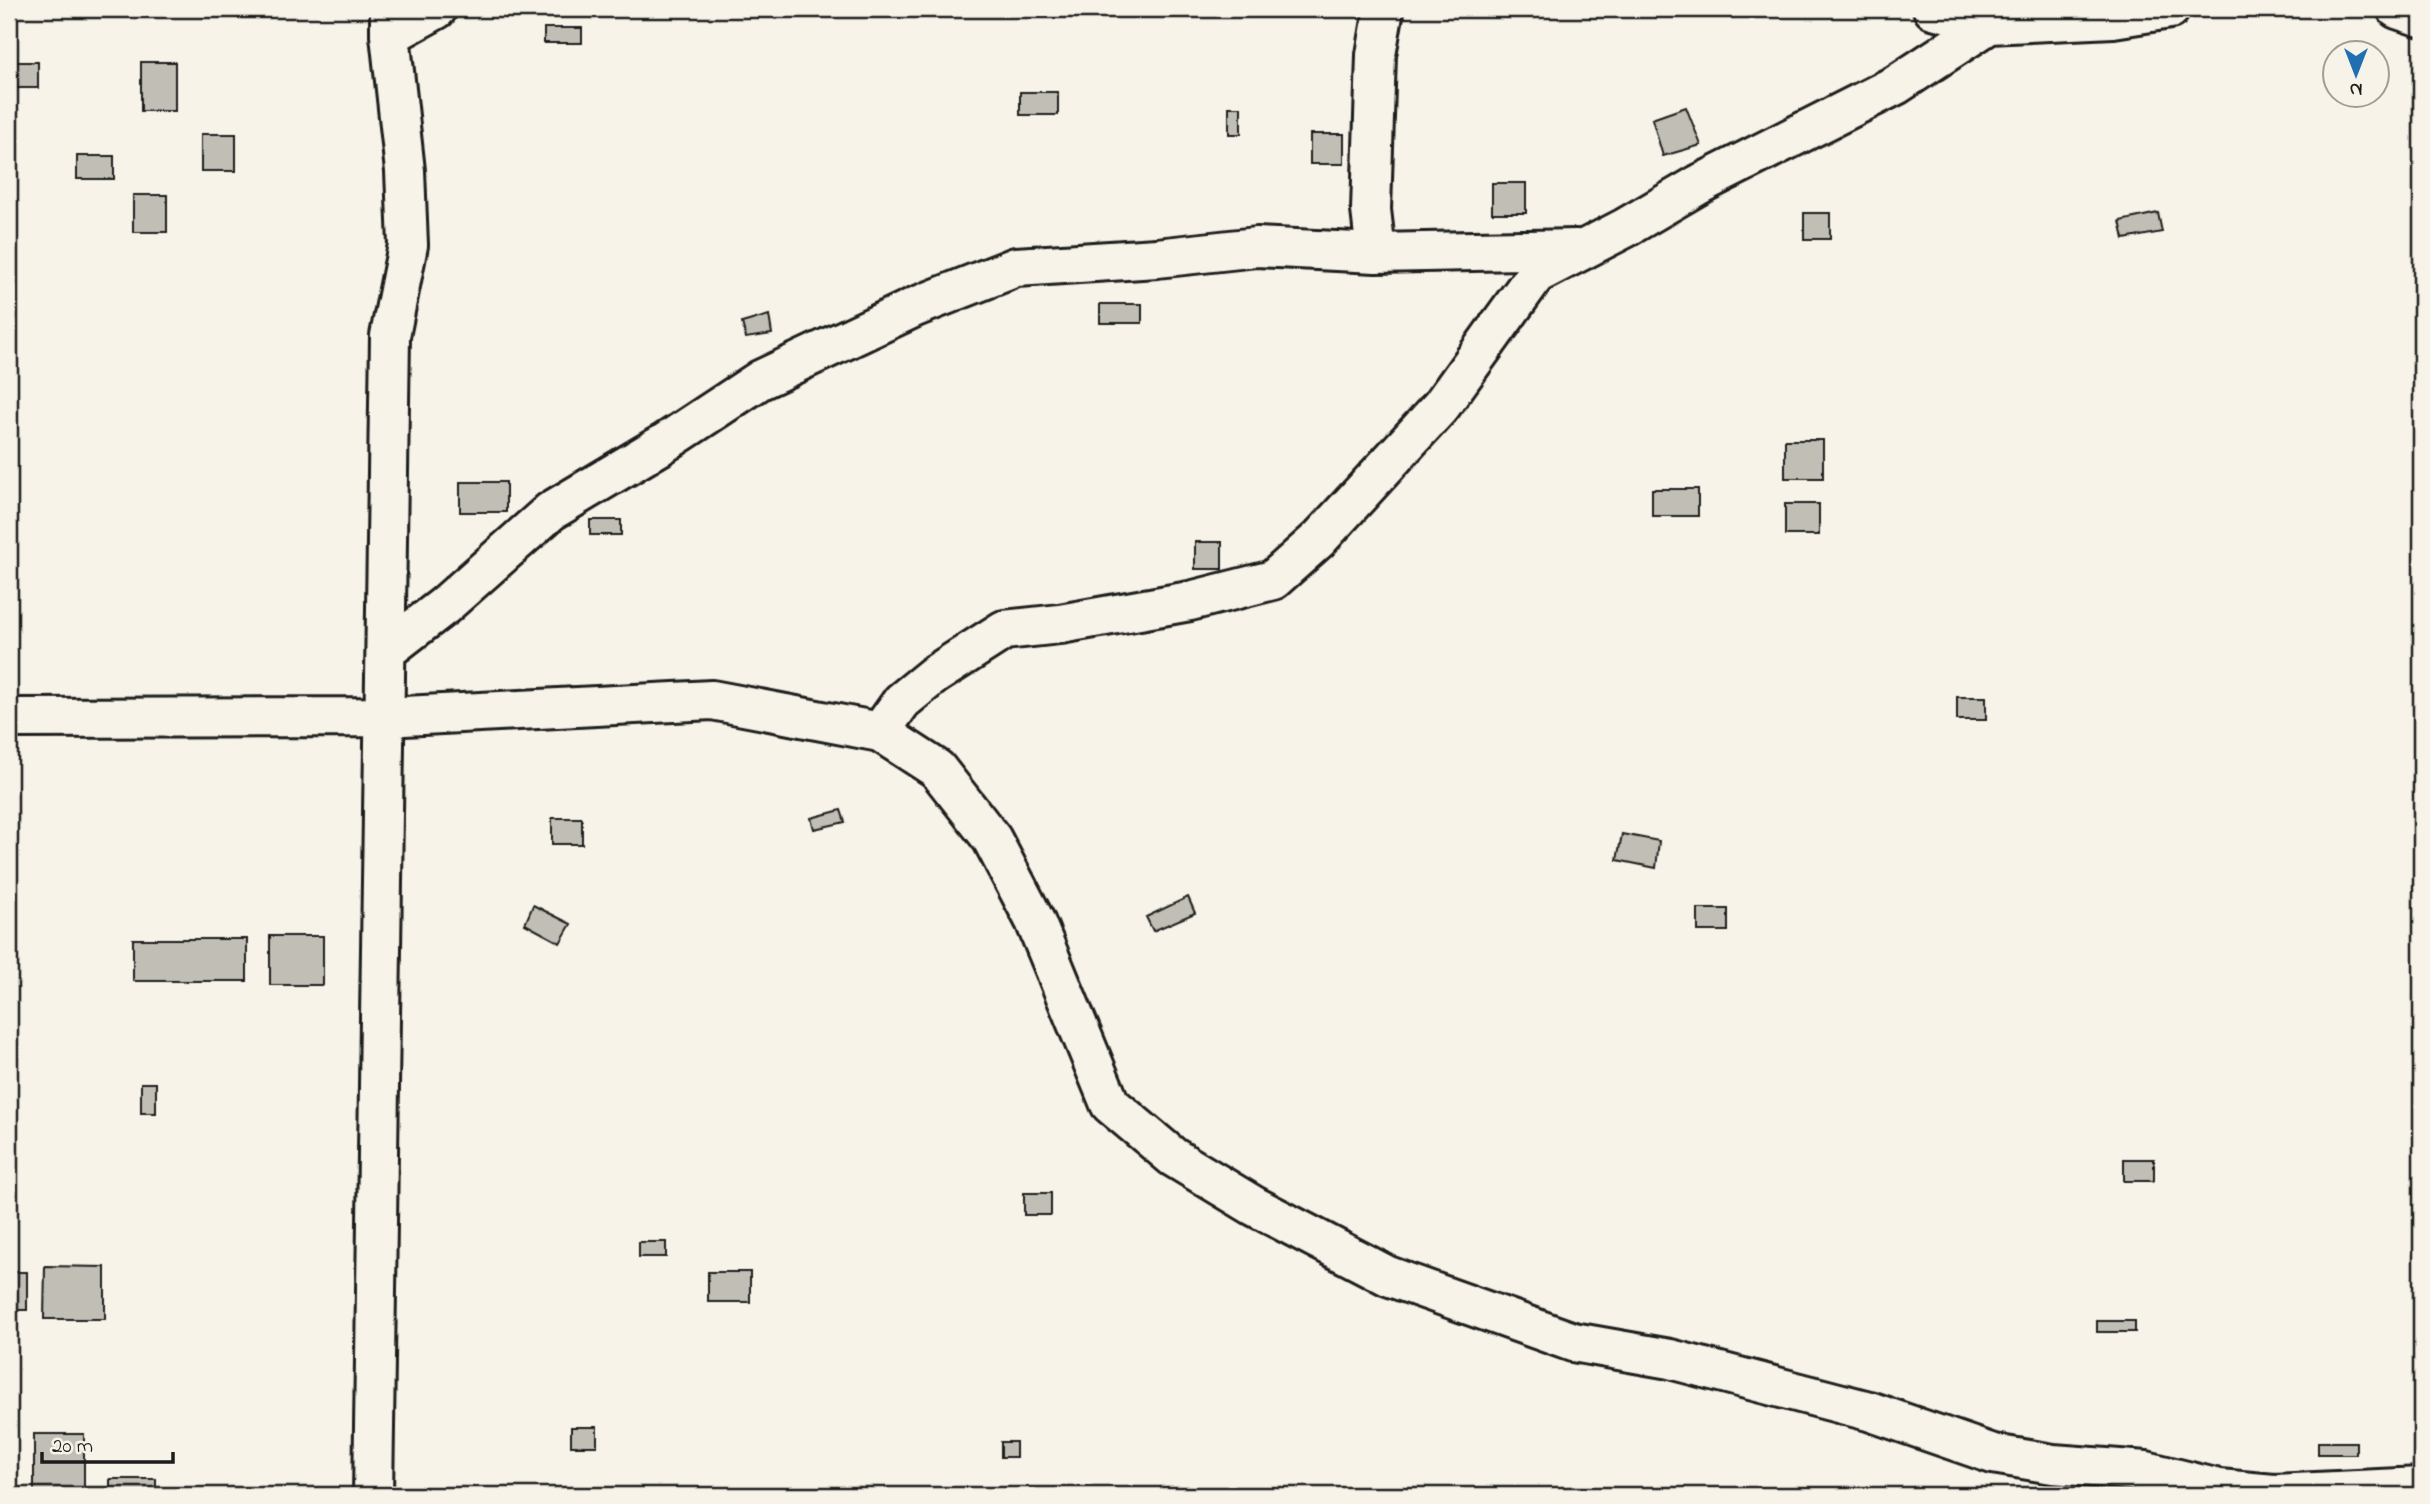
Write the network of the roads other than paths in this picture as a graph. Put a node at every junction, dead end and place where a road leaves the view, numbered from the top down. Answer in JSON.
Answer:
{"nodes":[{"id":1,"x":437,"y":9,"type":"edge"},
{"id":2,"x":1384,"y":9,"type":"edge"},
{"id":3,"x":1933,"y":9,"type":"edge"},
{"id":4,"x":2170,"y":9,"type":"edge"},
{"id":5,"x":2397,"y":9,"type":"edge"},
{"id":6,"x":2421,"y":17,"type":"edge"},
{"id":7,"x":390,"y":22,"type":"edge"},
{"id":8,"x":1989,"y":24,"type":"junction"},
{"id":9,"x":1583,"y":249,"type":"junction"},
{"id":10,"x":1376,"y":253,"type":"junction"},
{"id":11,"x":387,"y":650,"type":"junction"},
{"id":12,"x":385,"y":717,"type":"junction"},
{"id":13,"x":9,"y":718,"type":"edge"},
{"id":14,"x":880,"y":732,"type":"junction"},
{"id":15,"x":2421,"y":1487,"type":"edge"},
{"id":16,"x":373,"y":1495,"type":"edge"}],
"edges":[{"from":1,"to":7,"type":"street"},
{"from":2,"to":10,"type":"street"},
{"from":3,"to":8,"type":"street"},
{"from":4,"to":8,"type":"street"},
{"from":5,"to":6,"type":"street"},
{"from":7,"to":11,"type":"street"},
{"from":8,"to":9,"type":"street"},
{"from":9,"to":10,"type":"street"},
{"from":9,"to":14,"type":"street"},
{"from":10,"to":11,"type":"street"},
{"from":11,"to":12,"type":"street"},
{"from":12,"to":13,"type":"street"},
{"from":12,"to":14,"type":"street"},
{"from":12,"to":16,"type":"street"},
{"from":14,"to":15,"type":"street"}]}
